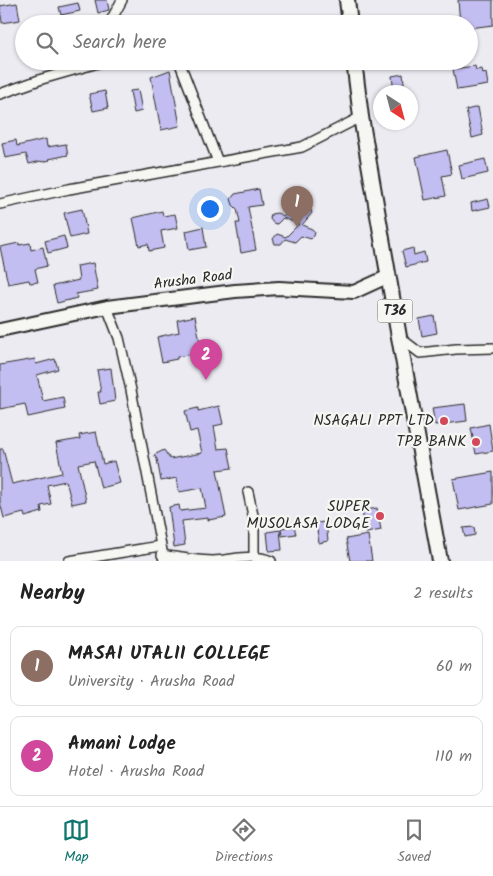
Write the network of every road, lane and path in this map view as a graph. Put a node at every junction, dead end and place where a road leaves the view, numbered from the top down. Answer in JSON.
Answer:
{"nodes":[{"id":1,"x":122,"y":0,"type":"edge"},
{"id":2,"x":346,"y":0,"type":"edge"},
{"id":3,"x":114,"y":15,"type":"edge"},
{"id":4,"x":348,"y":15,"type":"edge"},
{"id":5,"x":70,"y":70,"type":"edge"},
{"id":6,"x":182,"y":70,"type":"edge"},
{"id":7,"x":355,"y":70,"type":"edge"},
{"id":8,"x":0,"y":94,"type":"edge"},
{"id":9,"x":361,"y":116,"type":"junction"},
{"id":10,"x":218,"y":162,"type":"junction"},
{"id":11,"x":0,"y":204,"type":"edge"},
{"id":12,"x":389,"y":276,"type":"junction"},
{"id":13,"x":107,"y":307,"type":"junction"},
{"id":14,"x":0,"y":330,"type":"edge"},
{"id":15,"x":399,"y":337,"type":"junction"},
{"id":16,"x":493,"y":348,"type":"edge"},
{"id":17,"x":248,"y":492,"type":"dead end"},
{"id":18,"x":162,"y":554,"type":"edge"},
{"id":19,"x":254,"y":557,"type":"junction"},
{"id":20,"x":69,"y":561,"type":"edge"},
{"id":21,"x":272,"y":561,"type":"edge"},
{"id":22,"x":440,"y":561,"type":"edge"}],
"edges":[{"from":1,"to":3,"type":"street"},
{"from":2,"to":4,"type":"highway"},
{"from":5,"to":8,"type":"street"},
{"from":6,"to":10,"type":"street"},
{"from":7,"to":9,"type":"highway","number":"T36"},
{"from":9,"to":10,"type":"street"},
{"from":9,"to":12,"type":"highway","number":"T36"},
{"from":10,"to":11,"type":"street"},
{"from":12,"to":13,"type":"main road","name":"Arusha Road"},
{"from":12,"to":15,"type":"highway","number":"T36"},
{"from":13,"to":14,"type":"main road","name":"Arusha Road"},
{"from":13,"to":18,"type":"street"},
{"from":15,"to":16,"type":"street"},
{"from":15,"to":22,"type":"highway","number":"T36"},
{"from":17,"to":19,"type":"street"},
{"from":18,"to":19,"type":"street"},
{"from":18,"to":20,"type":"street"},
{"from":19,"to":21,"type":"street"}]}
